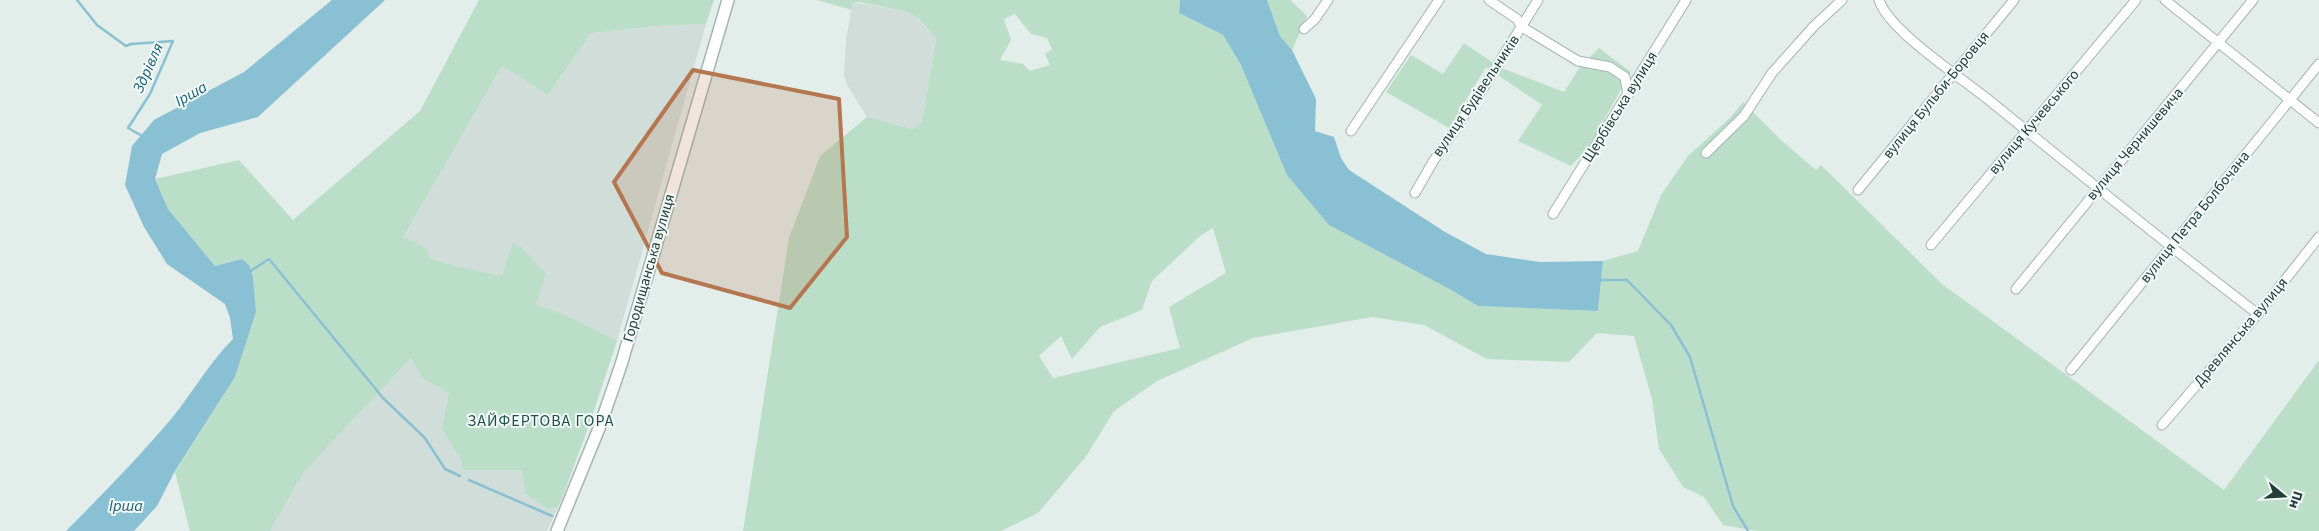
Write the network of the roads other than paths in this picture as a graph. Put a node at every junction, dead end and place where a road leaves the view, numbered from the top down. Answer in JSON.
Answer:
{"nodes":[{"id":1,"x":728,"y":0,"type":"edge"},
{"id":2,"x":1328,"y":0,"type":"edge"},
{"id":3,"x":1439,"y":0,"type":"edge"},
{"id":4,"x":1489,"y":0,"type":"edge"},
{"id":5,"x":1538,"y":0,"type":"edge"},
{"id":6,"x":1686,"y":0,"type":"edge"},
{"id":7,"x":1842,"y":0,"type":"edge"},
{"id":8,"x":1879,"y":0,"type":"edge"},
{"id":9,"x":2014,"y":0,"type":"edge"},
{"id":10,"x":2136,"y":0,"type":"edge"},
{"id":11,"x":2165,"y":0,"type":"edge"},
{"id":12,"x":2253,"y":0,"type":"edge"},
{"id":13,"x":1522,"y":27,"type":"junction"},
{"id":14,"x":1304,"y":29,"type":"dead end"},
{"id":15,"x":2219,"y":43,"type":"junction"},
{"id":16,"x":2319,"y":64,"type":"edge"},
{"id":17,"x":1954,"y":72,"type":"junction"},
{"id":18,"x":1628,"y":95,"type":"junction"},
{"id":19,"x":2290,"y":100,"type":"junction"},
{"id":20,"x":2319,"y":123,"type":"edge"},
{"id":21,"x":1351,"y":131,"type":"dead end"},
{"id":22,"x":2027,"y":131,"type":"junction"},
{"id":23,"x":1706,"y":153,"type":"dead end"},
{"id":24,"x":2097,"y":189,"type":"junction"},
{"id":25,"x":1858,"y":190,"type":"dead end"},
{"id":26,"x":1414,"y":192,"type":"dead end"},
{"id":27,"x":1553,"y":214,"type":"dead end"},
{"id":28,"x":2319,"y":237,"type":"edge"},
{"id":29,"x":1931,"y":245,"type":"dead end"},
{"id":30,"x":2170,"y":246,"type":"junction"},
{"id":31,"x":2016,"y":289,"type":"dead end"},
{"id":32,"x":2258,"y":314,"type":"junction"},
{"id":33,"x":2071,"y":370,"type":"dead end"},
{"id":34,"x":2162,"y":425,"type":"dead end"},
{"id":35,"x":557,"y":531,"type":"edge"}],
"edges":[{"from":1,"to":35,"type":"street","name":"Городищанська вулиця"},
{"from":2,"to":14,"type":"street"},
{"from":3,"to":21,"type":"street"},
{"from":4,"to":13,"type":"street"},
{"from":5,"to":13,"type":"street","name":"вулиця Будівельників"},
{"from":6,"to":18,"type":"street","name":"Щербівська вулиця"},
{"from":7,"to":23,"type":"street"},
{"from":8,"to":17,"type":"street"},
{"from":9,"to":17,"type":"street","name":"вулиця Бульби-Боровця"},
{"from":10,"to":22,"type":"street","name":"вулиця Кучевського"},
{"from":11,"to":15,"type":"street"},
{"from":12,"to":15,"type":"street","name":"вулиця Чернишевича"},
{"from":13,"to":18,"type":"street"},
{"from":13,"to":26,"type":"street","name":"вулиця Будівельників"},
{"from":15,"to":19,"type":"street"},
{"from":15,"to":24,"type":"street","name":"вулиця Чернишевича"},
{"from":16,"to":19,"type":"street","name":"вулиця Петра Болбочана"},
{"from":17,"to":22,"type":"street"},
{"from":17,"to":25,"type":"street","name":"вулиця Бульби-Боровця"},
{"from":18,"to":27,"type":"street","name":"Щербівська вулиця"},
{"from":19,"to":20,"type":"street"},
{"from":19,"to":30,"type":"street","name":"вулиця Петра Болбочана"},
{"from":22,"to":24,"type":"street"},
{"from":22,"to":29,"type":"street","name":"вулиця Кучевського"},
{"from":24,"to":30,"type":"street"},
{"from":24,"to":31,"type":"street","name":"вулиця Чернишевича"},
{"from":28,"to":32,"type":"street","name":"Древлянська вулиця"},
{"from":30,"to":32,"type":"street"},
{"from":30,"to":33,"type":"street","name":"вулиця Петра Болбочана"},
{"from":32,"to":34,"type":"street","name":"Древлянська вулиця"}]}
